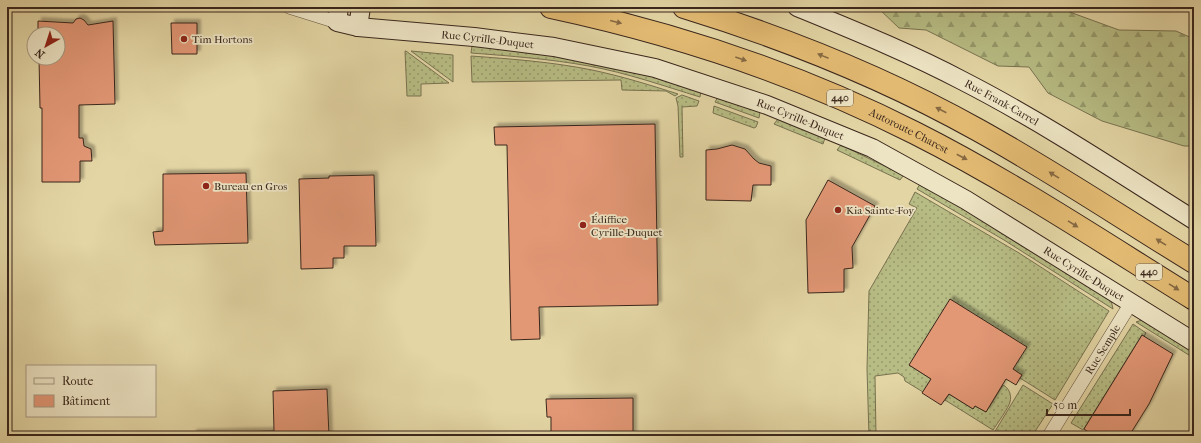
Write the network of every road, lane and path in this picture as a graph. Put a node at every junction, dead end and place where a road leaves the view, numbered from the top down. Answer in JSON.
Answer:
{"nodes":[{"id":1,"x":289,"y":7,"type":"edge"},
{"id":2,"x":361,"y":7,"type":"edge"},
{"id":3,"x":551,"y":7,"type":"edge"},
{"id":4,"x":684,"y":7,"type":"edge"},
{"id":5,"x":797,"y":7,"type":"edge"},
{"id":6,"x":338,"y":15,"type":"edge"},
{"id":7,"x":358,"y":27,"type":"junction"},
{"id":8,"x":1194,"y":220,"type":"edge"},
{"id":9,"x":1194,"y":262,"type":"edge"},
{"id":10,"x":1194,"y":300,"type":"edge"},
{"id":11,"x":1131,"y":303,"type":"junction"},
{"id":12,"x":1194,"y":342,"type":"edge"},
{"id":13,"x":1049,"y":436,"type":"edge"}],
"edges":[{"from":1,"to":6,"type":"street","name":"Rue Cyrille-Duquet"},
{"from":2,"to":7,"type":"street"},
{"from":3,"to":10,"type":"highway","name":"Autoroute Charest","number":"440","one_way":true},
{"from":9,"to":4,"type":"highway","one_way":true},
{"from":5,"to":8,"type":"street","name":"Rue Frank-Carrel"},
{"from":6,"to":7,"type":"street","name":"Rue Cyrille-Duquet"},
{"from":7,"to":11,"type":"street","name":"Rue Cyrille-Duquet"},
{"from":11,"to":12,"type":"street","name":"Rue Cyrille-Duquet"},
{"from":11,"to":13,"type":"street","name":"Rue Semple"}]}
